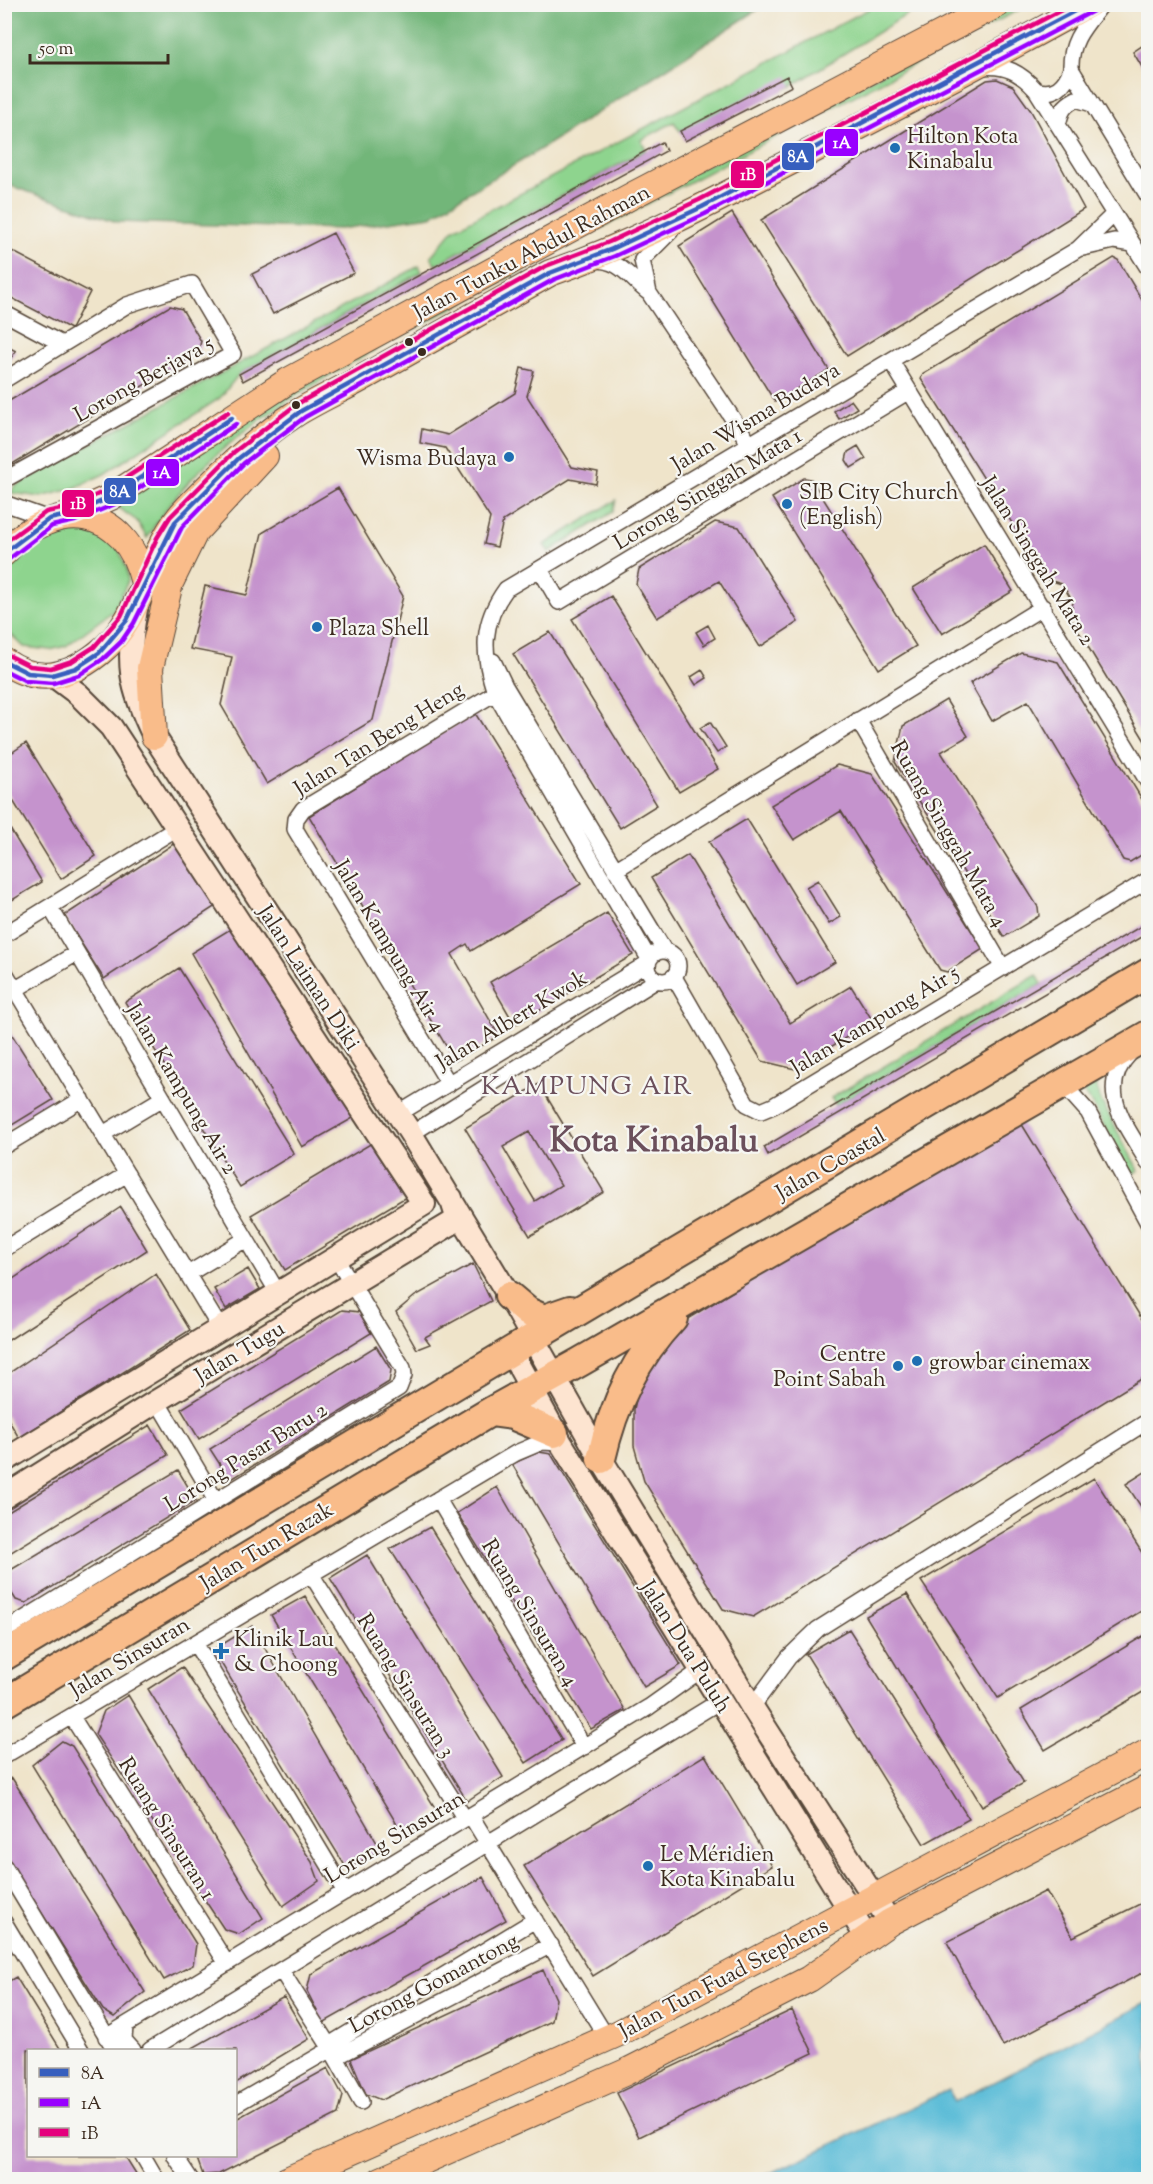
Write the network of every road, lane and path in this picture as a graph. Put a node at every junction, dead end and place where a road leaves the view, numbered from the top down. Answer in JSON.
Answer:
{"nodes":[{"id":1,"x":998,"y":4,"type":"edge"},
{"id":2,"x":1089,"y":4,"type":"edge"},
{"id":3,"x":1102,"y":4,"type":"edge"},
{"id":4,"x":972,"y":69,"type":"junction"},
{"id":5,"x":1071,"y":69,"type":"junction"},
{"id":6,"x":1036,"y":90,"type":"junction"},
{"id":7,"x":1092,"y":104,"type":"junction"},
{"id":8,"x":1058,"y":125,"type":"junction"},
{"id":9,"x":1149,"y":196,"type":"edge"},
{"id":10,"x":691,"y":213,"type":"junction"},
{"id":11,"x":1114,"y":214,"type":"junction"},
{"id":12,"x":1133,"y":244,"type":"junction"},
{"id":13,"x":1078,"y":249,"type":"junction"},
{"id":14,"x":587,"y":261,"type":"junction"},
{"id":15,"x":1149,"y":268,"type":"edge"},
{"id":16,"x":649,"y":293,"type":"junction"},
{"id":17,"x":4,"y":313,"type":"edge"},
{"id":18,"x":62,"y":344,"type":"junction"},
{"id":19,"x":891,"y":361,"type":"junction"},
{"id":20,"x":4,"y":380,"type":"edge"},
{"id":21,"x":909,"y":391,"type":"junction"},
{"id":22,"x":292,"y":416,"type":"junction"},
{"id":23,"x":751,"y":446,"type":"junction"},
{"id":24,"x":4,"y":480,"type":"edge"},
{"id":25,"x":4,"y":503,"type":"edge"},
{"id":26,"x":61,"y":517,"type":"junction"},
{"id":27,"x":4,"y":554,"type":"edge"},
{"id":28,"x":541,"y":571,"type":"junction"},
{"id":29,"x":140,"y":594,"type":"junction"},
{"id":30,"x":1043,"y":607,"type":"junction"},
{"id":31,"x":486,"y":644,"type":"junction"},
{"id":32,"x":4,"y":661,"type":"edge"},
{"id":33,"x":27,"y":674,"type":"junction"},
{"id":34,"x":54,"y":676,"type":"junction"},
{"id":35,"x":4,"y":686,"type":"edge"},
{"id":36,"x":495,"y":693,"type":"junction"},
{"id":37,"x":858,"y":720,"type":"junction"},
{"id":38,"x":154,"y":736,"type":"junction"},
{"id":39,"x":1149,"y":782,"type":"edge"},
{"id":40,"x":177,"y":828,"type":"junction"},
{"id":41,"x":295,"y":829,"type":"joint"},
{"id":42,"x":615,"y":870,"type":"junction"},
{"id":43,"x":1149,"y":880,"type":"edge"},
{"id":44,"x":50,"y":907,"type":"junction"},
{"id":45,"x":4,"y":935,"type":"edge"},
{"id":46,"x":664,"y":950,"type":"junction"},
{"id":47,"x":77,"y":952,"type":"junction"},
{"id":48,"x":648,"y":961,"type":"junction"},
{"id":49,"x":1003,"y":968,"type":"junction"},
{"id":50,"x":4,"y":971,"type":"edge"},
{"id":51,"x":1149,"y":973,"type":"edge"},
{"id":52,"x":674,"y":977,"type":"junction"},
{"id":53,"x":657,"y":980,"type":"junction"},
{"id":54,"x":16,"y":989,"type":"junction"},
{"id":55,"x":1143,"y":1038,"type":"edge"},
{"id":56,"x":449,"y":1084,"type":"junction"},
{"id":57,"x":1063,"y":1084,"type":"junction"},
{"id":58,"x":163,"y":1098,"type":"junction"},
{"id":59,"x":82,"y":1099,"type":"junction"},
{"id":60,"x":398,"y":1114,"type":"junction"},
{"id":61,"x":103,"y":1134,"type":"junction"},
{"id":62,"x":411,"y":1134,"type":"junction"},
{"id":63,"x":4,"y":1146,"type":"edge"},
{"id":64,"x":1149,"y":1163,"type":"edge"},
{"id":65,"x":127,"y":1174,"type":"junction"},
{"id":66,"x":416,"y":1190,"type":"joint"},
{"id":67,"x":450,"y":1197,"type":"junction"},
{"id":68,"x":1149,"y":1223,"type":"edge"},
{"id":69,"x":246,"y":1239,"type":"junction"},
{"id":70,"x":4,"y":1249,"type":"edge"},
{"id":71,"x":336,"y":1258,"type":"junction"},
{"id":72,"x":188,"y":1274,"type":"junction"},
{"id":73,"x":726,"y":1279,"type":"junction"},
{"id":74,"x":351,"y":1283,"type":"junction"},
{"id":75,"x":612,"y":1291,"type":"junction"},
{"id":76,"x":278,"y":1293,"type":"junction"},
{"id":77,"x":509,"y":1296,"type":"junction"},
{"id":78,"x":220,"y":1328,"type":"junction"},
{"id":79,"x":522,"y":1345,"type":"junction"},
{"id":80,"x":542,"y":1384,"type":"junction"},
{"id":81,"x":157,"y":1401,"type":"junction"},
{"id":82,"x":490,"y":1412,"type":"junction"},
{"id":83,"x":1149,"y":1421,"type":"edge"},
{"id":84,"x":557,"y":1438,"type":"junction"},
{"id":85,"x":601,"y":1459,"type":"junction"},
{"id":86,"x":4,"y":1461,"type":"edge"},
{"id":87,"x":4,"y":1497,"type":"edge"},
{"id":88,"x":438,"y":1499,"type":"junction"},
{"id":89,"x":216,"y":1500,"type":"junction"},
{"id":90,"x":311,"y":1574,"type":"junction"},
{"id":91,"x":142,"y":1619,"type":"junction"},
{"id":92,"x":9,"y":1641,"type":"edge"},
{"id":93,"x":195,"y":1642,"type":"junction"},
{"id":94,"x":701,"y":1670,"type":"junction"},
{"id":95,"x":720,"y":1701,"type":"junction"},
{"id":96,"x":4,"y":1703,"type":"edge"},
{"id":97,"x":752,"y":1707,"type":"junction"},
{"id":98,"x":72,"y":1717,"type":"junction"},
{"id":99,"x":584,"y":1747,"type":"junction"},
{"id":100,"x":1149,"y":1752,"type":"edge"},
{"id":101,"x":4,"y":1756,"type":"edge"},
{"id":102,"x":1149,"y":1788,"type":"edge"},
{"id":103,"x":468,"y":1818,"type":"junction"},
{"id":104,"x":837,"y":1839,"type":"junction"},
{"id":105,"x":488,"y":1844,"type":"junction"},
{"id":106,"x":815,"y":1852,"type":"junction"},
{"id":107,"x":4,"y":1866,"type":"edge"},
{"id":108,"x":345,"y":1892,"type":"junction"},
{"id":109,"x":874,"y":1896,"type":"junction"},
{"id":110,"x":851,"y":1908,"type":"junction"},
{"id":111,"x":535,"y":1920,"type":"junction"},
{"id":112,"x":890,"y":1922,"type":"junction"},
{"id":113,"x":4,"y":1923,"type":"edge"},
{"id":114,"x":867,"y":1938,"type":"junction"},
{"id":115,"x":551,"y":1946,"type":"junction"},
{"id":116,"x":226,"y":1964,"type":"junction"},
{"id":117,"x":280,"y":1970,"type":"junction"},
{"id":118,"x":125,"y":2026,"type":"junction"},
{"id":119,"x":106,"y":2037,"type":"junction"},
{"id":120,"x":607,"y":2038,"type":"junction"},
{"id":121,"x":80,"y":2049,"type":"edge"},
{"id":122,"x":114,"y":2049,"type":"edge"},
{"id":123,"x":132,"y":2049,"type":"edge"},
{"id":124,"x":152,"y":2049,"type":"edge"},
{"id":125,"x":332,"y":2050,"type":"junction"},
{"id":126,"x":361,"y":2102,"type":"dead end"},
{"id":127,"x":237,"y":2103,"type":"edge"},
{"id":128,"x":144,"y":2157,"type":"edge"},
{"id":129,"x":177,"y":2157,"type":"edge"},
{"id":130,"x":157,"y":2180,"type":"edge"},
{"id":131,"x":190,"y":2180,"type":"edge"},
{"id":132,"x":287,"y":2180,"type":"edge"},
{"id":133,"x":359,"y":2180,"type":"edge"},
{"id":134,"x":381,"y":2180,"type":"edge"}],
"edges":[{"from":1,"to":26,"type":"main road","name":"Jalan Tunku Abdul Rahman"},
{"from":2,"to":4,"type":"main road","name":"Jalan Tunku Abdul Rahman"},
{"from":3,"to":5,"type":"street"},
{"from":4,"to":6,"type":"street"},
{"from":4,"to":10,"type":"main road","name":"Jalan Tunku Abdul Rahman"},
{"from":5,"to":6,"type":"street"},
{"from":5,"to":7,"type":"street"},
{"from":6,"to":8,"type":"street"},
{"from":7,"to":8,"type":"street"},
{"from":7,"to":9,"type":"street"},
{"from":8,"to":11,"type":"street"},
{"from":10,"to":14,"type":"main road","name":"Jalan Tunku Abdul Rahman"},
{"from":10,"to":16,"type":"street"},
{"from":11,"to":12,"type":"street"},
{"from":11,"to":13,"type":"street","name":"Jalan Wisma Budaya"},
{"from":12,"to":13,"type":"street","name":"Jalan Wisma Budaya"},
{"from":12,"to":15,"type":"street"},
{"from":13,"to":19,"type":"street","name":"Jalan Wisma Budaya"},
{"from":14,"to":16,"type":"street"},
{"from":14,"to":22,"type":"main road","name":"Jalan Tunku Abdul Rahman"},
{"from":16,"to":23,"type":"street"},
{"from":17,"to":18,"type":"street"},
{"from":18,"to":20,"type":"street"},
{"from":18,"to":24,"type":"street","name":"Lorong Berjaya 5"},
{"from":19,"to":21,"type":"street","name":"Jalan Singgah Mata 2"},
{"from":19,"to":23,"type":"street","name":"Jalan Wisma Budaya"},
{"from":21,"to":28,"type":"street","name":"Lorong Singgah Mata 1"},
{"from":21,"to":30,"type":"street","name":"Jalan Singgah Mata 2"},
{"from":22,"to":29,"type":"main road","name":"Jalan Tunku Abdul Rahman"},
{"from":22,"to":38,"type":"main road"},
{"from":23,"to":28,"type":"street","name":"Jalan Wisma Budaya"},
{"from":25,"to":26,"type":"street"},
{"from":26,"to":27,"type":"main road","name":"Jalan Tunku Abdul Rahman"},
{"from":26,"to":29,"type":"main road"},
{"from":28,"to":31,"type":"street","name":"Jalan Wisma Budaya"},
{"from":29,"to":34,"type":"main road","name":"Jalan Tunku Abdul Rahman"},
{"from":29,"to":38,"type":"street","name":"Jalan Laiman Diki"},
{"from":30,"to":37,"type":"street"},
{"from":30,"to":39,"type":"street","name":"Jalan Singgah Mata 2"},
{"from":31,"to":36,"type":"street"},
{"from":31,"to":42,"type":"street"},
{"from":32,"to":33,"type":"main road"},
{"from":33,"to":34,"type":"main road"},
{"from":33,"to":35,"type":"main road"},
{"from":34,"to":40,"type":"street","name":"Jalan Laiman Diki"},
{"from":36,"to":41,"type":"street","name":"Jalan Tan Beng Heng"},
{"from":36,"to":48,"type":"street"},
{"from":37,"to":42,"type":"street"},
{"from":37,"to":49,"type":"street","name":"Ruang Singgah Mata 4"},
{"from":38,"to":60,"type":"street","name":"Jalan Laiman Diki"},
{"from":40,"to":44,"type":"street"},
{"from":40,"to":66,"type":"street","name":"Jalan Laiman Diki"},
{"from":41,"to":56,"type":"street","name":"Jalan Kampung Air 4"},
{"from":42,"to":46,"type":"street"},
{"from":43,"to":49,"type":"street","name":"Jalan Kampung Air 5"},
{"from":44,"to":45,"type":"street"},
{"from":44,"to":47,"type":"street","name":"Jalan Kampung Air 2"},
{"from":46,"to":48,"type":"street"},
{"from":46,"to":52,"type":"street"},
{"from":47,"to":54,"type":"street"},
{"from":47,"to":58,"type":"street","name":"Jalan Kampung Air 2"},
{"from":48,"to":53,"type":"street"},
{"from":48,"to":56,"type":"street","name":"Jalan Albert Kwok"},
{"from":49,"to":52,"type":"street","name":"Jalan Kampung Air 5"},
{"from":50,"to":54,"type":"street"},
{"from":51,"to":75,"type":"highway","name":"Jalan Coastal"},
{"from":52,"to":53,"type":"street"},
{"from":53,"to":62,"type":"street","name":"Jalan Albert Kwok"},
{"from":54,"to":59,"type":"street"},
{"from":55,"to":57,"type":"highway"},
{"from":55,"to":64,"type":"street"},
{"from":56,"to":60,"type":"street","name":"Jalan Albert Kwok"},
{"from":57,"to":68,"type":"street"},
{"from":57,"to":73,"type":"highway"},
{"from":58,"to":61,"type":"street"},
{"from":58,"to":69,"type":"street","name":"Jalan Kampung Air 2"},
{"from":59,"to":61,"type":"street"},
{"from":59,"to":63,"type":"street"},
{"from":60,"to":62,"type":"street","name":"Jalan Laiman Diki"},
{"from":61,"to":65,"type":"street"},
{"from":62,"to":67,"type":"street","name":"Jalan Laiman Diki"},
{"from":65,"to":70,"type":"street"},
{"from":65,"to":72,"type":"street"},
{"from":66,"to":71,"type":"street","name":"Jalan Tugu"},
{"from":67,"to":74,"type":"street","name":"Jalan Tugu"},
{"from":67,"to":77,"type":"street","name":"Jalan Laiman Diki"},
{"from":69,"to":72,"type":"street"},
{"from":69,"to":76,"type":"street","name":"Jalan Kampung Air 2"},
{"from":71,"to":74,"type":"street"},
{"from":71,"to":76,"type":"street","name":"Jalan Tugu"},
{"from":72,"to":78,"type":"street"},
{"from":73,"to":80,"type":"highway"},
{"from":73,"to":85,"type":"highway"},
{"from":74,"to":81,"type":"street","name":"Jalan Tugu"},
{"from":74,"to":89,"type":"street","name":"Lorong Pasar Baru 2"},
{"from":75,"to":77,"type":"highway"},
{"from":75,"to":79,"type":"highway","name":"Jalan Coastal"},
{"from":76,"to":78,"type":"street","name":"Jalan Tugu"},
{"from":77,"to":79,"type":"street","name":"Jalan Laiman Diki"},
{"from":78,"to":86,"type":"street","name":"Jalan Tugu"},
{"from":79,"to":80,"type":"street","name":"Jalan Dua Puluh"},
{"from":79,"to":92,"type":"highway","name":"Jalan Tun Razak"},
{"from":80,"to":82,"type":"highway","name":"Jalan Tun Razak"},
{"from":80,"to":84,"type":"street","name":"Jalan Dua Puluh"},
{"from":80,"to":85,"type":"street","name":"Jalan Dua Puluh"},
{"from":81,"to":87,"type":"street","name":"Jalan Tugu"},
{"from":81,"to":89,"type":"street"},
{"from":82,"to":84,"type":"highway"},
{"from":82,"to":91,"type":"highway","name":"Jalan Tun Razak"},
{"from":83,"to":97,"type":"street"},
{"from":84,"to":88,"type":"street","name":"Jalan Sinsuran"},
{"from":84,"to":94,"type":"street","name":"Jalan Dua Puluh"},
{"from":85,"to":97,"type":"street","name":"Jalan Dua Puluh"},
{"from":88,"to":90,"type":"street","name":"Jalan Sinsuran"},
{"from":88,"to":99,"type":"street","name":"Ruang Sinsuran 4"},
{"from":89,"to":92,"type":"street","name":"Lorong Pasar Baru 2"},
{"from":90,"to":93,"type":"street","name":"Jalan Sinsuran"},
{"from":90,"to":103,"type":"street","name":"Ruang Sinsuran 3"},
{"from":91,"to":92,"type":"highway"},
{"from":91,"to":96,"type":"highway","name":"Jalan Tun Razak"},
{"from":93,"to":98,"type":"street","name":"Jalan Sinsuran"},
{"from":93,"to":108,"type":"street"},
{"from":94,"to":95,"type":"street","name":"Jalan Dua Puluh"},
{"from":94,"to":99,"type":"street","name":"Lorong Sinsuran"},
{"from":95,"to":105,"type":"street"},
{"from":95,"to":106,"type":"street","name":"Jalan Dua Puluh"},
{"from":97,"to":104,"type":"street","name":"Jalan Dua Puluh"},
{"from":98,"to":101,"type":"street","name":"Jalan Sinsuran"},
{"from":98,"to":116,"type":"street","name":"Ruang Sinsuran 1"},
{"from":99,"to":103,"type":"street","name":"Lorong Sinsuran"},
{"from":100,"to":109,"type":"main road","name":"Jalan Tun Fuad Stephens"},
{"from":102,"to":112,"type":"main road","name":"Jalan Tun Fuad Stephens"},
{"from":103,"to":105,"type":"street","name":"Ruang Sinsuran 3"},
{"from":103,"to":108,"type":"street","name":"Lorong Sinsuran"},
{"from":104,"to":106,"type":"street"},
{"from":104,"to":109,"type":"street","name":"Jalan Dua Puluh"},
{"from":105,"to":111,"type":"street","name":"Ruang Sinsuran 3"},
{"from":105,"to":117,"type":"street"},
{"from":106,"to":110,"type":"street","name":"Jalan Dua Puluh"},
{"from":107,"to":119,"type":"street"},
{"from":108,"to":116,"type":"street","name":"Lorong Sinsuran"},
{"from":109,"to":110,"type":"main road","name":"Jalan Tun Fuad Stephens"},
{"from":109,"to":112,"type":"street","name":"Jalan Dua Puluh"},
{"from":110,"to":114,"type":"street","name":"Jalan Dua Puluh"},
{"from":110,"to":120,"type":"main road","name":"Jalan Tun Fuad Stephens"},
{"from":111,"to":115,"type":"street","name":"Ruang Sinsuran 3"},
{"from":111,"to":125,"type":"street","name":"Lorong Gomantong"},
{"from":112,"to":114,"type":"main road","name":"Jalan Tun Fuad Stephens"},
{"from":113,"to":121,"type":"street"},
{"from":114,"to":133,"type":"main road","name":"Jalan Tun Fuad Stephens"},
{"from":114,"to":134,"type":"main road","name":"Jalan Tun Fuad Stephens"},
{"from":115,"to":120,"type":"street","name":"Ruang Sinsuran 3"},
{"from":115,"to":125,"type":"street","name":"Lorong Gomantong"},
{"from":116,"to":118,"type":"street","name":"Lorong Sinsuran"},
{"from":117,"to":124,"type":"street"},
{"from":117,"to":125,"type":"street"},
{"from":118,"to":119,"type":"street","name":"Lorong Sinsuran"},
{"from":118,"to":123,"type":"street"},
{"from":119,"to":122,"type":"street"},
{"from":120,"to":132,"type":"main road","name":"Jalan Tun Fuad Stephens"},
{"from":125,"to":126,"type":"street"},
{"from":125,"to":127,"type":"street"},
{"from":128,"to":130,"type":"street"},
{"from":129,"to":131,"type":"street"}]}
